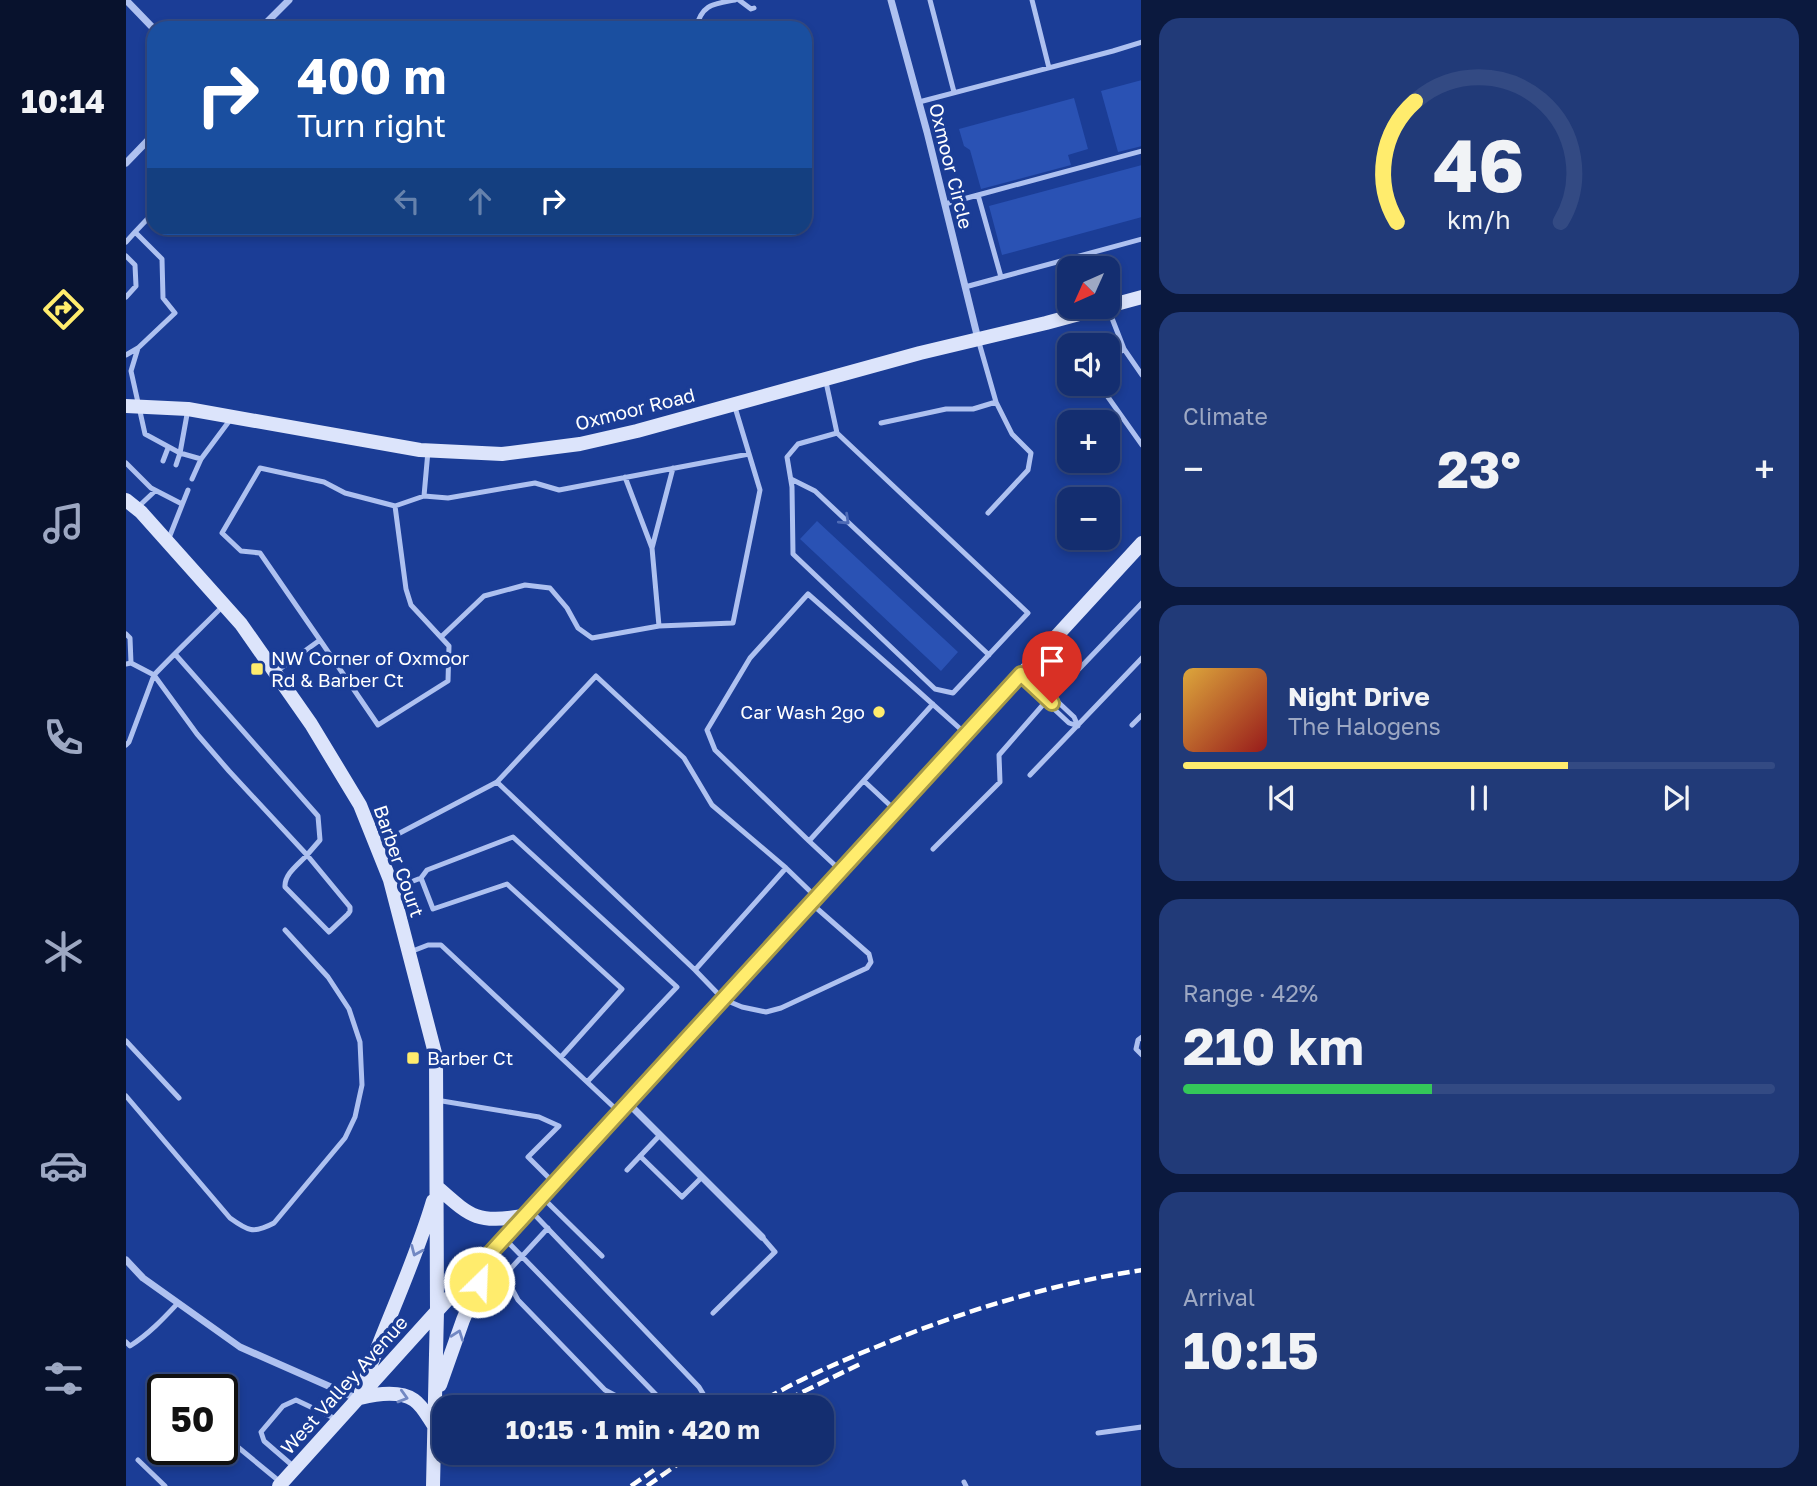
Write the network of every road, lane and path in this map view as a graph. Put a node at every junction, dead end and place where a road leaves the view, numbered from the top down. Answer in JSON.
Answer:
{"nodes":[{"id":1,"x":126,"y":0,"type":"edge"},
{"id":2,"x":289,"y":0,"type":"edge"},
{"id":3,"x":737,"y":0,"type":"edge"},
{"id":4,"x":891,"y":0,"type":"edge"},
{"id":5,"x":930,"y":0,"type":"edge"},
{"id":6,"x":1032,"y":0,"type":"edge"},
{"id":7,"x":754,"y":8,"type":"dead end"},
{"id":8,"x":268,"y":21,"type":"edge"},
{"id":9,"x":698,"y":21,"type":"edge"},
{"id":10,"x":147,"y":22,"type":"edge"},
{"id":11,"x":1141,"y":42,"type":"edge"},
{"id":12,"x":1049,"y":68,"type":"junction"},
{"id":13,"x":954,"y":92,"type":"junction"},
{"id":14,"x":919,"y":102,"type":"junction"},
{"id":15,"x":147,"y":141,"type":"edge"},
{"id":16,"x":1141,"y":152,"type":"edge"},
{"id":17,"x":126,"y":163,"type":"edge"},
{"id":18,"x":978,"y":195,"type":"junction"},
{"id":19,"x":945,"y":204,"type":"junction"},
{"id":20,"x":147,"y":219,"type":"edge"},
{"id":21,"x":135,"y":232,"type":"junction"},
{"id":22,"x":1141,"y":239,"type":"edge"},
{"id":23,"x":126,"y":242,"type":"edge"},
{"id":24,"x":126,"y":256,"type":"edge"},
{"id":25,"x":1001,"y":277,"type":"junction"},
{"id":26,"x":965,"y":287,"type":"junction"},
{"id":27,"x":126,"y":297,"type":"edge"},
{"id":28,"x":1141,"y":297,"type":"edge"},
{"id":29,"x":1120,"y":303,"type":"edge"},
{"id":30,"x":1058,"y":319,"type":"edge"},
{"id":31,"x":1113,"y":319,"type":"edge"},
{"id":32,"x":978,"y":340,"type":"junction"},
{"id":33,"x":138,"y":348,"type":"junction"},
{"id":34,"x":1124,"y":349,"type":"junction"},
{"id":35,"x":1120,"y":352,"type":"edge"},
{"id":36,"x":126,"y":355,"type":"edge"},
{"id":37,"x":1141,"y":374,"type":"edge"},
{"id":38,"x":825,"y":379,"type":"junction"},
{"id":39,"x":1107,"y":396,"type":"edge"},
{"id":40,"x":996,"y":402,"type":"junction"},
{"id":41,"x":734,"y":404,"type":"junction"},
{"id":42,"x":132,"y":406,"type":"edge"},
{"id":43,"x":188,"y":409,"type":"junction"},
{"id":44,"x":232,"y":416,"type":"junction"},
{"id":45,"x":881,"y":423,"type":"dead end"},
{"id":46,"x":837,"y":433,"type":"junction"},
{"id":47,"x":1141,"y":444,"type":"edge"},
{"id":48,"x":169,"y":448,"type":"junction"},
{"id":49,"x":428,"y":450,"type":"junction"},
{"id":50,"x":180,"y":453,"type":"junction"},
{"id":51,"x":749,"y":454,"type":"junction"},
{"id":52,"x":201,"y":459,"type":"junction"},
{"id":53,"x":163,"y":461,"type":"dead end"},
{"id":54,"x":126,"y":463,"type":"edge"},
{"id":55,"x":176,"y":465,"type":"dead end"},
{"id":56,"x":673,"y":468,"type":"junction"},
{"id":57,"x":625,"y":477,"type":"junction"},
{"id":58,"x":192,"y":479,"type":"dead end"},
{"id":59,"x":791,"y":480,"type":"junction"},
{"id":60,"x":154,"y":487,"type":"junction"},
{"id":61,"x":166,"y":487,"type":"dead end"},
{"id":62,"x":126,"y":489,"type":"edge"},
{"id":63,"x":188,"y":490,"type":"dead end"},
{"id":64,"x":163,"y":495,"type":"junction"},
{"id":65,"x":424,"y":496,"type":"junction"},
{"id":66,"x":182,"y":504,"type":"junction"},
{"id":67,"x":135,"y":506,"type":"edge"},
{"id":68,"x":395,"y":506,"type":"junction"},
{"id":69,"x":988,"y":513,"type":"dead end"},
{"id":70,"x":167,"y":541,"type":"junction"},
{"id":71,"x":652,"y":548,"type":"junction"},
{"id":72,"x":1139,"y":550,"type":"edge"},
{"id":73,"x":1141,"y":604,"type":"edge"},
{"id":74,"x":224,"y":605,"type":"junction"},
{"id":75,"x":659,"y":626,"type":"junction"},
{"id":76,"x":126,"y":634,"type":"edge"},
{"id":77,"x":441,"y":637,"type":"junction"},
{"id":78,"x":320,"y":640,"type":"junction"},
{"id":79,"x":175,"y":654,"type":"junction"},
{"id":80,"x":989,"y":655,"type":"junction"},
{"id":81,"x":1141,"y":659,"type":"edge"},
{"id":82,"x":128,"y":664,"type":"edge"},
{"id":83,"x":275,"y":672,"type":"junction"},
{"id":84,"x":1021,"y":674,"type":"junction"},
{"id":85,"x":154,"y":675,"type":"junction"},
{"id":86,"x":1058,"y":691,"type":"dead end"},
{"id":87,"x":1050,"y":701,"type":"junction"},
{"id":88,"x":933,"y":704,"type":"junction"},
{"id":89,"x":1141,"y":716,"type":"edge"},
{"id":90,"x":1132,"y":725,"type":"dead end"},
{"id":91,"x":1078,"y":726,"type":"junction"},
{"id":92,"x":966,"y":734,"type":"junction"},
{"id":93,"x":126,"y":745,"type":"edge"},
{"id":94,"x":1030,"y":775,"type":"dead end"},
{"id":95,"x":864,"y":780,"type":"junction"},
{"id":96,"x":497,"y":782,"type":"junction"},
{"id":97,"x":895,"y":810,"type":"junction"},
{"id":98,"x":810,"y":841,"type":"junction"},
{"id":99,"x":376,"y":846,"type":"junction"},
{"id":100,"x":933,"y":849,"type":"dead end"},
{"id":101,"x":307,"y":855,"type":"junction"},
{"id":102,"x":786,"y":868,"type":"junction"},
{"id":103,"x":841,"y":870,"type":"junction"},
{"id":104,"x":421,"y":878,"type":"junction"},
{"id":105,"x":392,"y":889,"type":"junction"},
{"id":106,"x":814,"y":900,"type":"junction"},
{"id":107,"x":285,"y":930,"type":"dead end"},
{"id":108,"x":409,"y":952,"type":"junction"},
{"id":109,"x":695,"y":970,"type":"junction"},
{"id":110,"x":723,"y":999,"type":"junction"},
{"id":111,"x":1141,"y":1038,"type":"edge"},
{"id":112,"x":126,"y":1041,"type":"edge"},
{"id":113,"x":1141,"y":1054,"type":"edge"},
{"id":114,"x":561,"y":1057,"type":"junction"},
{"id":115,"x":587,"y":1082,"type":"junction"},
{"id":116,"x":126,"y":1097,"type":"edge"},
{"id":117,"x":179,"y":1098,"type":"dead end"},
{"id":118,"x":436,"y":1100,"type":"junction"},
{"id":119,"x":623,"y":1107,"type":"junction"},
{"id":120,"x":660,"y":1135,"type":"junction"},
{"id":121,"x":640,"y":1156,"type":"junction"},
{"id":122,"x":627,"y":1170,"type":"dead end"},
{"id":123,"x":702,"y":1177,"type":"junction"},
{"id":124,"x":554,"y":1183,"type":"junction"},
{"id":125,"x":437,"y":1186,"type":"junction"},
{"id":126,"x":541,"y":1197,"type":"junction"},
{"id":127,"x":527,"y":1213,"type":"junction"},
{"id":128,"x":548,"y":1228,"type":"junction"},
{"id":129,"x":762,"y":1237,"type":"joint"},
{"id":130,"x":504,"y":1238,"type":"junction"},
{"id":131,"x":523,"y":1256,"type":"junction"},
{"id":132,"x":602,"y":1256,"type":"dead end"},
{"id":133,"x":484,"y":1260,"type":"junction"},
{"id":134,"x":126,"y":1261,"type":"edge"},
{"id":135,"x":502,"y":1278,"type":"junction"},
{"id":136,"x":178,"y":1303,"type":"junction"},
{"id":137,"x":438,"y":1311,"type":"junction"},
{"id":138,"x":713,"y":1313,"type":"dead end"},
{"id":139,"x":126,"y":1342,"type":"edge"},
{"id":140,"x":435,"y":1395,"type":"edge"},
{"id":141,"x":436,"y":1395,"type":"edge"},
{"id":142,"x":614,"y":1395,"type":"edge"},
{"id":143,"x":656,"y":1395,"type":"edge"},
{"id":144,"x":704,"y":1395,"type":"edge"},
{"id":145,"x":358,"y":1399,"type":"junction"},
{"id":146,"x":338,"y":1421,"type":"junction"},
{"id":147,"x":432,"y":1423,"type":"edge"},
{"id":148,"x":1141,"y":1427,"type":"edge"},
{"id":149,"x":1098,"y":1433,"type":"dead end"},
{"id":150,"x":238,"y":1448,"type":"edge"},
{"id":151,"x":138,"y":1460,"type":"dead end"},
{"id":152,"x":434,"y":1465,"type":"edge"},
{"id":153,"x":295,"y":1468,"type":"junction"},
{"id":154,"x":281,"y":1485,"type":"edge"},
{"id":155,"x":165,"y":1486,"type":"edge"},
{"id":156,"x":433,"y":1486,"type":"edge"}],
"edges":[{"from":1,"to":10,"type":"street"},
{"from":2,"to":8,"type":"street"},
{"from":3,"to":7,"type":"lane"},
{"from":3,"to":9,"type":"lane"},
{"from":4,"to":14,"type":"street","name":"Oxmoor Circle"},
{"from":5,"to":13,"type":"lane"},
{"from":6,"to":12,"type":"lane"},
{"from":11,"to":12,"type":"lane"},
{"from":12,"to":13,"type":"lane"},
{"from":13,"to":14,"type":"lane"},
{"from":14,"to":19,"type":"street","name":"Oxmoor Circle"},
{"from":15,"to":17,"type":"street"},
{"from":16,"to":18,"type":"lane"},
{"from":18,"to":19,"type":"lane"},
{"from":18,"to":25,"type":"lane"},
{"from":19,"to":26,"type":"street","name":"Oxmoor Circle"},
{"from":20,"to":21,"type":"lane"},
{"from":21,"to":23,"type":"lane"},
{"from":21,"to":33,"type":"lane"},
{"from":22,"to":25,"type":"lane"},
{"from":24,"to":27,"type":"lane"},
{"from":25,"to":26,"type":"lane"},
{"from":26,"to":32,"type":"street","name":"Oxmoor Circle"},
{"from":28,"to":29,"type":"main road","name":"Oxmoor Road"},
{"from":30,"to":32,"type":"main road","name":"Oxmoor Road"},
{"from":31,"to":34,"type":"lane"},
{"from":32,"to":38,"type":"main road","name":"Oxmoor Road"},
{"from":32,"to":40,"type":"lane"},
{"from":33,"to":36,"type":"lane"},
{"from":33,"to":42,"type":"lane"},
{"from":34,"to":35,"type":"lane"},
{"from":34,"to":37,"type":"lane"},
{"from":38,"to":41,"type":"main road","name":"Oxmoor Road"},
{"from":38,"to":46,"type":"lane"},
{"from":39,"to":47,"type":"lane"},
{"from":40,"to":45,"type":"lane"},
{"from":40,"to":69,"type":"lane"},
{"from":41,"to":49,"type":"main road","name":"Oxmoor Road"},
{"from":41,"to":51,"type":"lane"},
{"from":42,"to":43,"type":"main road","name":"Oxmoor Road"},
{"from":42,"to":48,"type":"lane"},
{"from":43,"to":44,"type":"main road","name":"Oxmoor Road"},
{"from":43,"to":50,"type":"lane"},
{"from":44,"to":49,"type":"main road","name":"Oxmoor Road"},
{"from":44,"to":52,"type":"lane"},
{"from":46,"to":59,"type":"lane"},
{"from":46,"to":80,"type":"lane"},
{"from":48,"to":50,"type":"lane"},
{"from":48,"to":53,"type":"lane"},
{"from":49,"to":65,"type":"lane"},
{"from":50,"to":52,"type":"lane"},
{"from":50,"to":55,"type":"lane"},
{"from":51,"to":56,"type":"lane"},
{"from":51,"to":75,"type":"lane"},
{"from":52,"to":58,"type":"lane"},
{"from":54,"to":60,"type":"lane"},
{"from":56,"to":57,"type":"lane"},
{"from":56,"to":71,"type":"lane"},
{"from":57,"to":65,"type":"lane"},
{"from":57,"to":71,"type":"lane"},
{"from":59,"to":80,"type":"lane","one_way":true},
{"from":59,"to":80,"type":"lane"},
{"from":60,"to":64,"type":"lane"},
{"from":60,"to":67,"type":"lane"},
{"from":61,"to":64,"type":"lane"},
{"from":62,"to":67,"type":"main road","name":"Barber Court"},
{"from":63,"to":66,"type":"lane"},
{"from":64,"to":66,"type":"lane"},
{"from":65,"to":68,"type":"lane"},
{"from":66,"to":70,"type":"lane"},
{"from":67,"to":70,"type":"main road","name":"Barber Court"},
{"from":68,"to":77,"type":"lane"},
{"from":68,"to":78,"type":"lane"},
{"from":70,"to":74,"type":"main road","name":"Barber Court"},
{"from":71,"to":75,"type":"lane"},
{"from":72,"to":84,"type":"main road","name":"West Valley Avenue"},
{"from":73,"to":86,"type":"lane"},
{"from":74,"to":79,"type":"lane"},
{"from":74,"to":83,"type":"main road","name":"Barber Court"},
{"from":75,"to":77,"type":"lane"},
{"from":76,"to":82,"type":"lane"},
{"from":77,"to":78,"type":"lane"},
{"from":78,"to":83,"type":"lane"},
{"from":79,"to":85,"type":"lane"},
{"from":79,"to":101,"type":"lane"},
{"from":81,"to":91,"type":"lane"},
{"from":82,"to":85,"type":"lane"},
{"from":83,"to":99,"type":"main road","name":"Barber Court"},
{"from":84,"to":87,"type":"lane"},
{"from":84,"to":92,"type":"main road","name":"West Valley Avenue"},
{"from":85,"to":93,"type":"lane"},
{"from":85,"to":101,"type":"lane"},
{"from":87,"to":91,"type":"lane"},
{"from":87,"to":100,"type":"lane"},
{"from":88,"to":92,"type":"lane"},
{"from":88,"to":95,"type":"lane"},
{"from":88,"to":98,"type":"lane"},
{"from":89,"to":90,"type":"lane"},
{"from":91,"to":94,"type":"lane"},
{"from":92,"to":97,"type":"main road","name":"West Valley Avenue"},
{"from":95,"to":97,"type":"lane"},
{"from":95,"to":98,"type":"lane"},
{"from":96,"to":99,"type":"lane"},
{"from":96,"to":102,"type":"lane"},
{"from":96,"to":109,"type":"lane"},
{"from":97,"to":103,"type":"main road","name":"West Valley Avenue"},
{"from":98,"to":103,"type":"lane"},
{"from":99,"to":105,"type":"main road","name":"Barber Court"},
{"from":101,"to":101,"type":"lane"},
{"from":102,"to":106,"type":"lane"},
{"from":102,"to":109,"type":"lane"},
{"from":103,"to":106,"type":"main road","name":"West Valley Avenue"},
{"from":104,"to":105,"type":"lane"},
{"from":104,"to":114,"type":"lane"},
{"from":104,"to":115,"type":"lane"},
{"from":105,"to":108,"type":"main road","name":"Barber Court"},
{"from":106,"to":110,"type":"main road","name":"West Valley Avenue"},
{"from":106,"to":110,"type":"lane"},
{"from":107,"to":116,"type":"lane"},
{"from":108,"to":114,"type":"lane"},
{"from":108,"to":118,"type":"main road","name":"Barber Court"},
{"from":109,"to":110,"type":"lane"},
{"from":110,"to":119,"type":"main road","name":"West Valley Avenue"},
{"from":111,"to":113,"type":"lane"},
{"from":112,"to":117,"type":"lane"},
{"from":114,"to":115,"type":"lane"},
{"from":115,"to":119,"type":"lane"},
{"from":118,"to":124,"type":"lane"},
{"from":118,"to":125,"type":"main road","name":"Barber Court"},
{"from":119,"to":120,"type":"street"},
{"from":119,"to":124,"type":"main road","name":"West Valley Avenue"},
{"from":120,"to":121,"type":"lane"},
{"from":120,"to":123,"type":"street"},
{"from":121,"to":122,"type":"lane"},
{"from":121,"to":123,"type":"lane"},
{"from":123,"to":129,"type":"street"},
{"from":124,"to":126,"type":"main road","name":"West Valley Avenue"},
{"from":125,"to":127,"type":"main road"},
{"from":125,"to":137,"type":"main road","name":"Barber Court"},
{"from":125,"to":145,"type":"main road","one_way":true},
{"from":126,"to":127,"type":"main road","name":"West Valley Avenue"},
{"from":126,"to":132,"type":"lane"},
{"from":127,"to":128,"type":"lane"},
{"from":127,"to":130,"type":"main road","name":"West Valley Avenue"},
{"from":128,"to":131,"type":"lane"},
{"from":128,"to":144,"type":"lane"},
{"from":129,"to":138,"type":"lane"},
{"from":130,"to":131,"type":"lane"},
{"from":130,"to":133,"type":"main road","name":"West Valley Avenue"},
{"from":131,"to":135,"type":"lane"},
{"from":131,"to":143,"type":"lane"},
{"from":133,"to":135,"type":"lane"},
{"from":133,"to":137,"type":"main road","name":"West Valley Avenue"},
{"from":141,"to":133,"type":"main road","one_way":true},
{"from":134,"to":136,"type":"street"},
{"from":135,"to":142,"type":"lane"},
{"from":136,"to":139,"type":"lane"},
{"from":136,"to":145,"type":"street"},
{"from":137,"to":140,"type":"main road","name":"Barber Court"},
{"from":137,"to":145,"type":"main road","name":"West Valley Avenue"},
{"from":145,"to":146,"type":"main road","name":"West Valley Avenue"},
{"from":145,"to":147,"type":"main road","one_way":true},
{"from":146,"to":153,"type":"main road","name":"West Valley Avenue"},
{"from":146,"to":153,"type":"lane"},
{"from":148,"to":149,"type":"lane"},
{"from":150,"to":154,"type":"lane"},
{"from":151,"to":155,"type":"lane"},
{"from":152,"to":156,"type":"main road","name":"Barber Court"},
{"from":153,"to":154,"type":"main road","name":"West Valley Avenue"}]}
